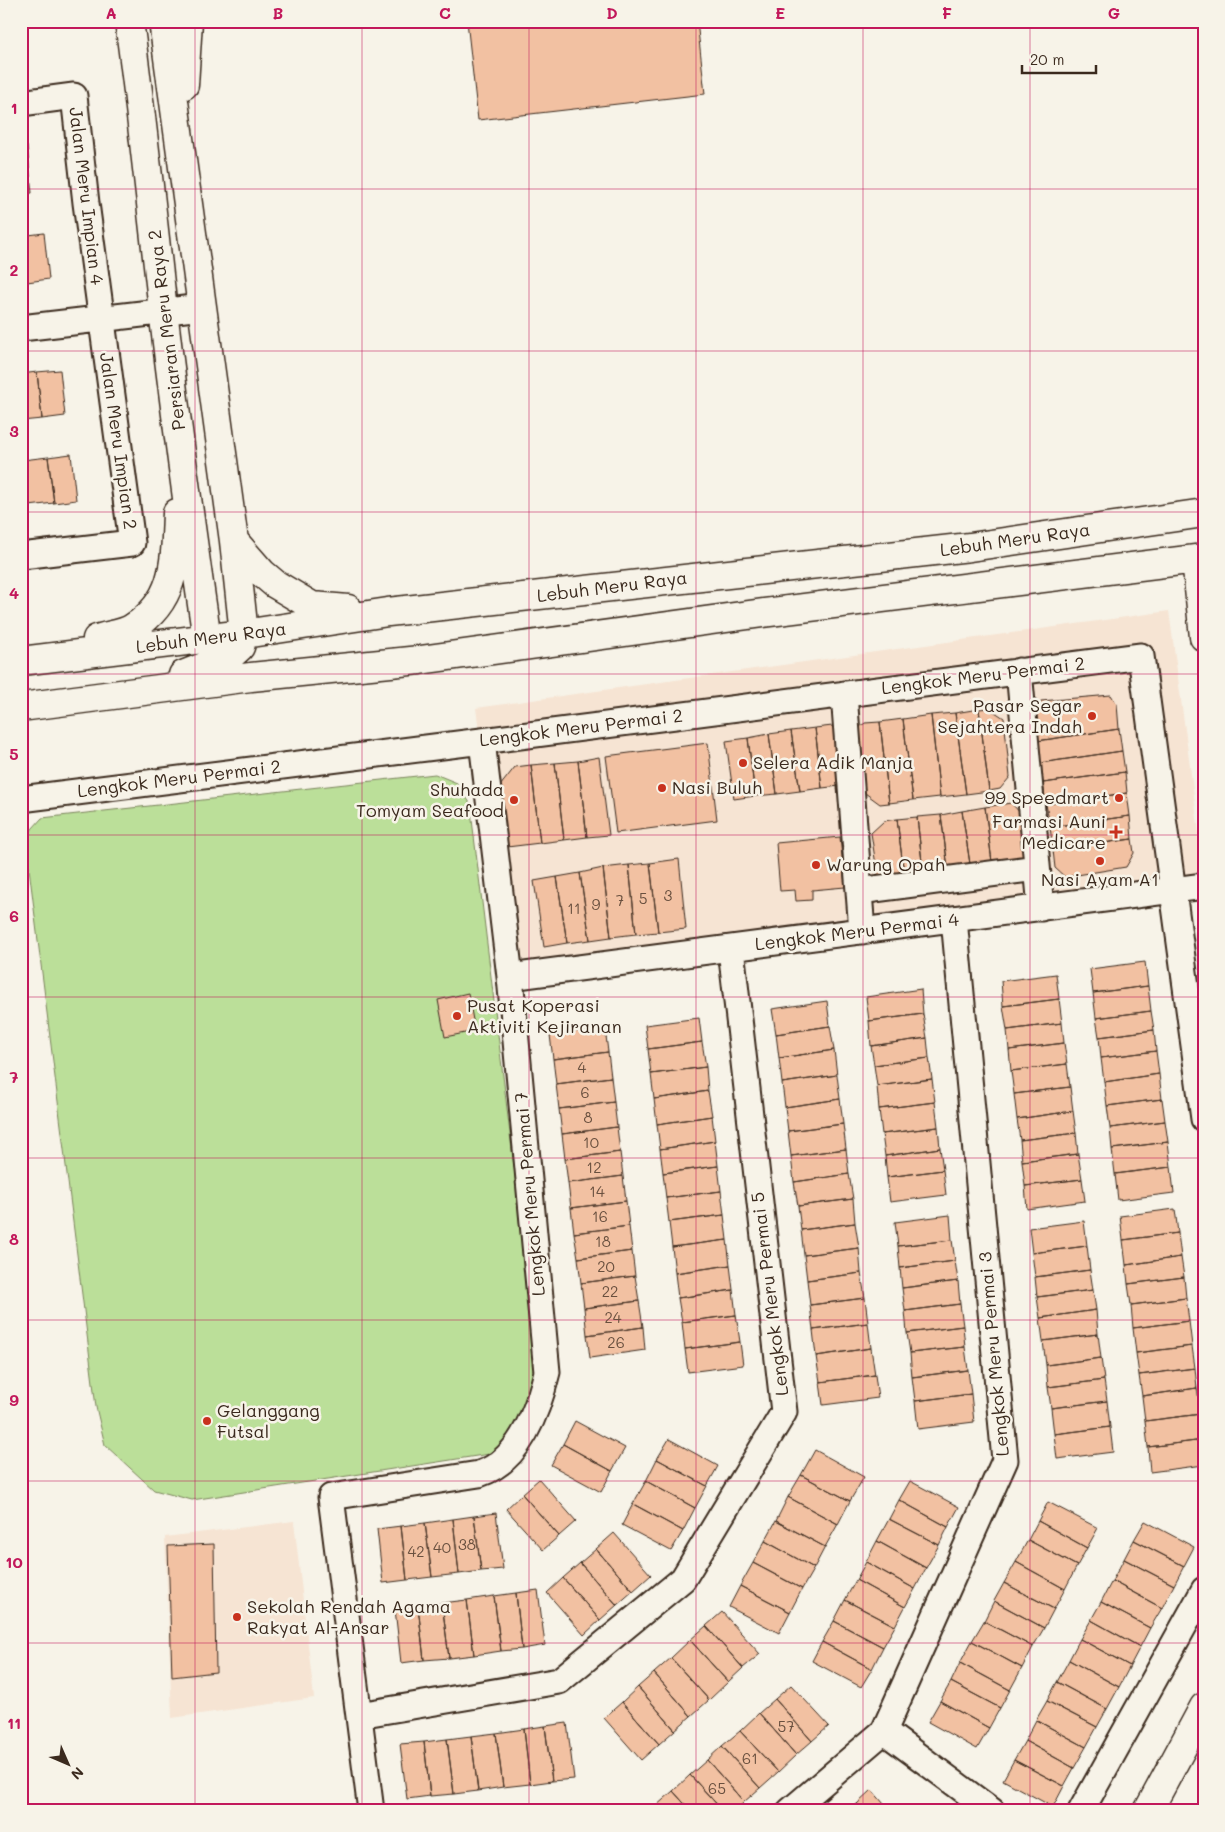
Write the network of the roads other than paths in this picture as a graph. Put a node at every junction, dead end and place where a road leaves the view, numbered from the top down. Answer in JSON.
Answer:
{"nodes":[{"id":1,"x":129,"y":21,"type":"edge"},
{"id":2,"x":148,"y":21,"type":"edge"},
{"id":3,"x":163,"y":21,"type":"edge"},
{"id":4,"x":188,"y":21,"type":"edge"},
{"id":5,"x":21,"y":102,"type":"edge"},
{"id":6,"x":142,"y":113,"type":"junction"},
{"id":7,"x":183,"y":168,"type":"junction"},
{"id":8,"x":202,"y":306,"type":"junction"},
{"id":9,"x":163,"y":311,"type":"junction"},
{"id":10,"x":101,"y":319,"type":"junction"},
{"id":11,"x":21,"y":328,"type":"edge"},
{"id":12,"x":184,"y":475,"type":"junction"},
{"id":13,"x":1204,"y":513,"type":"edge"},
{"id":14,"x":234,"y":541,"type":"junction"},
{"id":15,"x":21,"y":556,"type":"edge"},
{"id":16,"x":1200,"y":559,"type":"edge"},
{"id":17,"x":388,"y":612,"type":"junction"},
{"id":18,"x":244,"y":634,"type":"junction"},
{"id":19,"x":1204,"y":637,"type":"edge"},
{"id":20,"x":207,"y":639,"type":"junction"},
{"id":21,"x":229,"y":657,"type":"junction"},
{"id":22,"x":420,"y":660,"type":"junction"},
{"id":23,"x":21,"y":661,"type":"edge"},
{"id":24,"x":1019,"y":672,"type":"junction"},
{"id":25,"x":844,"y":694,"type":"junction"},
{"id":26,"x":104,"y":696,"type":"junction"},
{"id":27,"x":21,"y":707,"type":"edge"},
{"id":28,"x":482,"y":741,"type":"junction"},
{"id":29,"x":21,"y":799,"type":"edge"},
{"id":30,"x":1037,"y":868,"type":"junction"},
{"id":31,"x":1204,"y":886,"type":"edge"},
{"id":32,"x":1174,"y":890,"type":"junction"},
{"id":33,"x":859,"y":891,"type":"junction"},
{"id":34,"x":1041,"y":908,"type":"junction"},
{"id":35,"x":954,"y":919,"type":"junction"},
{"id":36,"x":862,"y":932,"type":"junction"},
{"id":37,"x":731,"y":948,"type":"junction"},
{"id":38,"x":510,"y":977,"type":"junction"},
{"id":39,"x":1204,"y":1119,"type":"edge"},
{"id":40,"x":1204,"y":1590,"type":"edge"},
{"id":41,"x":1204,"y":1707,"type":"edge"},
{"id":42,"x":359,"y":1715,"type":"junction"},
{"id":43,"x":884,"y":1731,"type":"junction"},
{"id":44,"x":371,"y":1811,"type":"edge"},
{"id":45,"x":790,"y":1811,"type":"edge"},
{"id":46,"x":992,"y":1811,"type":"edge"},
{"id":47,"x":1081,"y":1811,"type":"edge"},
{"id":48,"x":1148,"y":1811,"type":"edge"}],
"edges":[{"from":1,"to":6,"type":"main road","name":"Persiaran Meru Raya 2"},
{"from":2,"to":6,"type":"main road"},
{"from":3,"to":7,"type":"main road","name":"Persiaran Meru Raya 2"},
{"from":4,"to":7,"type":"main road"},
{"from":5,"to":10,"type":"street","name":"Jalan Meru Impian 4"},
{"from":6,"to":9,"type":"main road","name":"Persiaran Meru Raya 2"},
{"from":7,"to":8,"type":"main road","name":"Persiaran Meru Raya 2"},
{"from":8,"to":9,"type":"street"},
{"from":8,"to":14,"type":"main road","name":"Persiaran Meru Raya 2"},
{"from":9,"to":10,"type":"street"},
{"from":9,"to":12,"type":"main road","name":"Persiaran Meru Raya 2"},
{"from":10,"to":11,"type":"street"},
{"from":10,"to":15,"type":"street","name":"Jalan Meru Impian 2"},
{"from":12,"to":20,"type":"main road","name":"Persiaran Meru Raya 2"},
{"from":12,"to":23,"type":"main road"},
{"from":13,"to":17,"type":"main road","name":"Lebuh Meru Raya"},
{"from":14,"to":17,"type":"main road"},
{"from":14,"to":18,"type":"main road","name":"Persiaran Meru Raya 2"},
{"from":16,"to":19,"type":"main road"},
{"from":16,"to":22,"type":"main road"},
{"from":17,"to":18,"type":"main road","name":"Lebuh Meru Raya"},
{"from":18,"to":20,"type":"main road","name":"Lebuh Meru Raya"},
{"from":18,"to":21,"type":"main road"},
{"from":20,"to":21,"type":"main road"},
{"from":20,"to":23,"type":"main road","name":"Lebuh Meru Raya"},
{"from":21,"to":22,"type":"main road"},
{"from":21,"to":26,"type":"main road"},
{"from":22,"to":26,"type":"main road"},
{"from":24,"to":25,"type":"street","name":"Lengkok Meru Permai 2"},
{"from":24,"to":30,"type":"street"},
{"from":24,"to":32,"type":"street","name":"Lengkok Meru Permai 2"},
{"from":25,"to":28,"type":"street","name":"Lengkok Meru Permai 2"},
{"from":25,"to":33,"type":"street"},
{"from":26,"to":27,"type":"main road"},
{"from":28,"to":29,"type":"street","name":"Lengkok Meru Permai 2"},
{"from":28,"to":38,"type":"street","name":"Lengkok Meru Permai 7"},
{"from":30,"to":33,"type":"street"},
{"from":30,"to":34,"type":"street"},
{"from":31,"to":32,"type":"street","name":"Lengkok Meru Permai 4"},
{"from":32,"to":34,"type":"street","name":"Lengkok Meru Permai 4"},
{"from":32,"to":39,"type":"street"},
{"from":33,"to":36,"type":"street"},
{"from":34,"to":35,"type":"street","name":"Lengkok Meru Permai 4"},
{"from":35,"to":36,"type":"street","name":"Lengkok Meru Permai 4"},
{"from":35,"to":43,"type":"street","name":"Lengkok Meru Permai 3"},
{"from":36,"to":37,"type":"street","name":"Lengkok Meru Permai 4"},
{"from":37,"to":38,"type":"street","name":"Lengkok Meru Permai 4"},
{"from":37,"to":42,"type":"street","name":"Lengkok Meru Permai 5"},
{"from":38,"to":42,"type":"street","name":"Lengkok Meru Permai 7"},
{"from":40,"to":47,"type":"street"},
{"from":41,"to":48,"type":"main road"},
{"from":42,"to":44,"type":"street"},
{"from":43,"to":45,"type":"street","name":"Lengkok Meru Permai 3"},
{"from":43,"to":46,"type":"street"}]}
